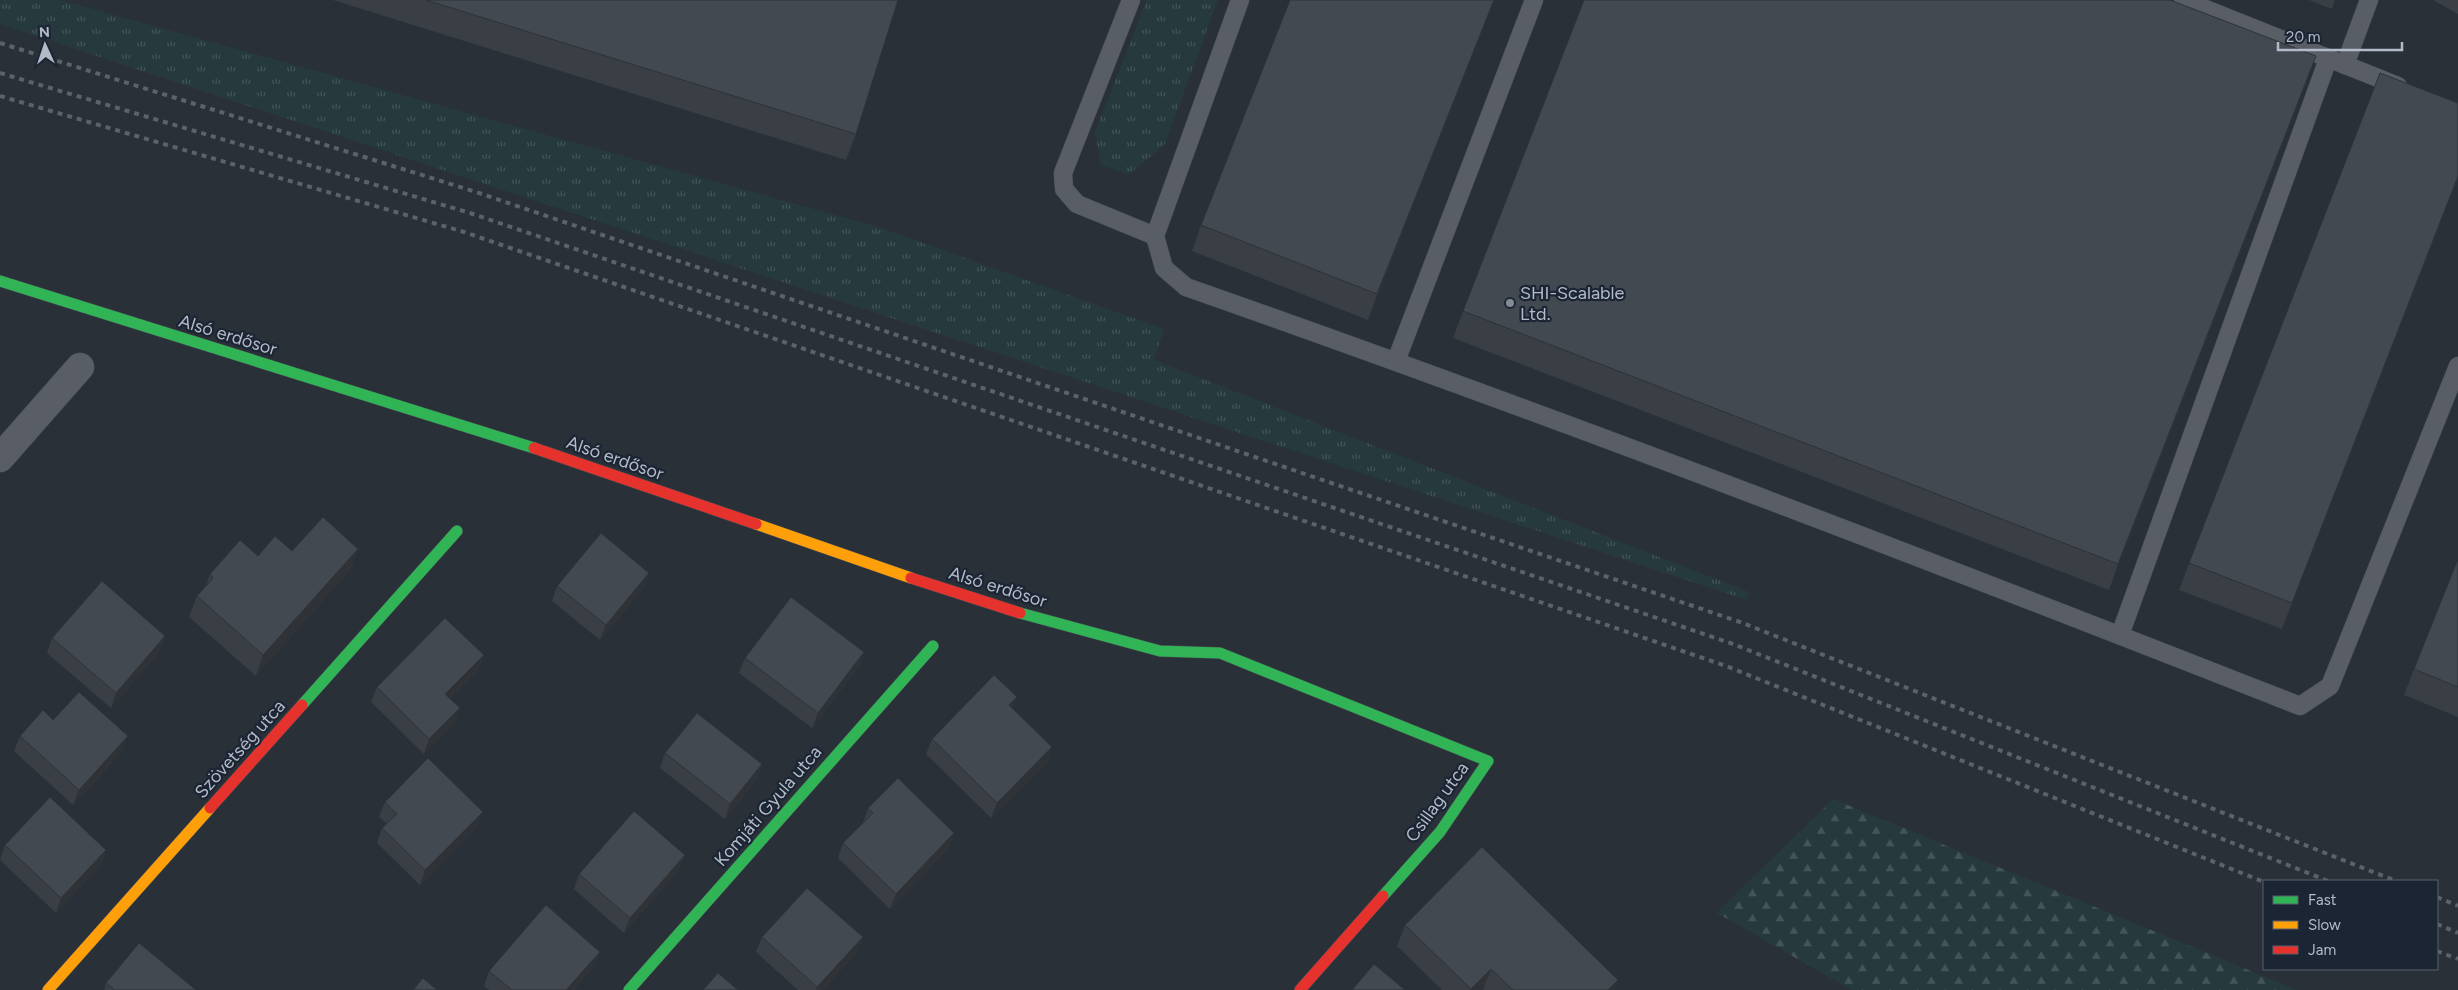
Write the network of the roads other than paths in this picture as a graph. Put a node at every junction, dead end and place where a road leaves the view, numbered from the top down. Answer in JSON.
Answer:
{"nodes":[{"id":1,"x":1131,"y":0,"type":"edge"},
{"id":2,"x":1240,"y":0,"type":"edge"},
{"id":3,"x":1534,"y":0,"type":"edge"},
{"id":4,"x":2183,"y":0,"type":"edge"},
{"id":5,"x":2369,"y":0,"type":"edge"},
{"id":6,"x":2336,"y":62,"type":"junction"},
{"id":7,"x":2414,"y":93,"type":"edge"},
{"id":8,"x":1155,"y":236,"type":"junction"},
{"id":9,"x":0,"y":281,"type":"edge"},
{"id":10,"x":1396,"y":361,"type":"junction"},
{"id":11,"x":2458,"y":366,"type":"edge"},
{"id":12,"x":80,"y":367,"type":"dead end"},
{"id":13,"x":0,"y":458,"type":"edge"},
{"id":14,"x":457,"y":531,"type":"dead end"},
{"id":15,"x":2120,"y":635,"type":"junction"},
{"id":16,"x":933,"y":646,"type":"dead end"},
{"id":17,"x":1220,"y":653,"type":"joint"},
{"id":18,"x":48,"y":990,"type":"edge"},
{"id":19,"x":629,"y":990,"type":"edge"},
{"id":20,"x":1300,"y":990,"type":"edge"}],
"edges":[{"from":1,"to":8,"type":"lane"},
{"from":2,"to":8,"type":"lane"},
{"from":3,"to":10,"type":"lane"},
{"from":4,"to":6,"type":"lane"},
{"from":5,"to":6,"type":"lane"},
{"from":6,"to":7,"type":"lane"},
{"from":6,"to":15,"type":"lane"},
{"from":8,"to":10,"type":"lane"},
{"from":9,"to":17,"type":"street","name":"Alsó erdősor"},
{"from":10,"to":15,"type":"lane"},
{"from":11,"to":15,"type":"lane"},
{"from":12,"to":13,"type":"street"},
{"from":14,"to":18,"type":"street","name":"Szövetség utca"},
{"from":16,"to":19,"type":"street","name":"Komjáti Gyula utca"},
{"from":17,"to":20,"type":"street","name":"Csillag utca"}]}
